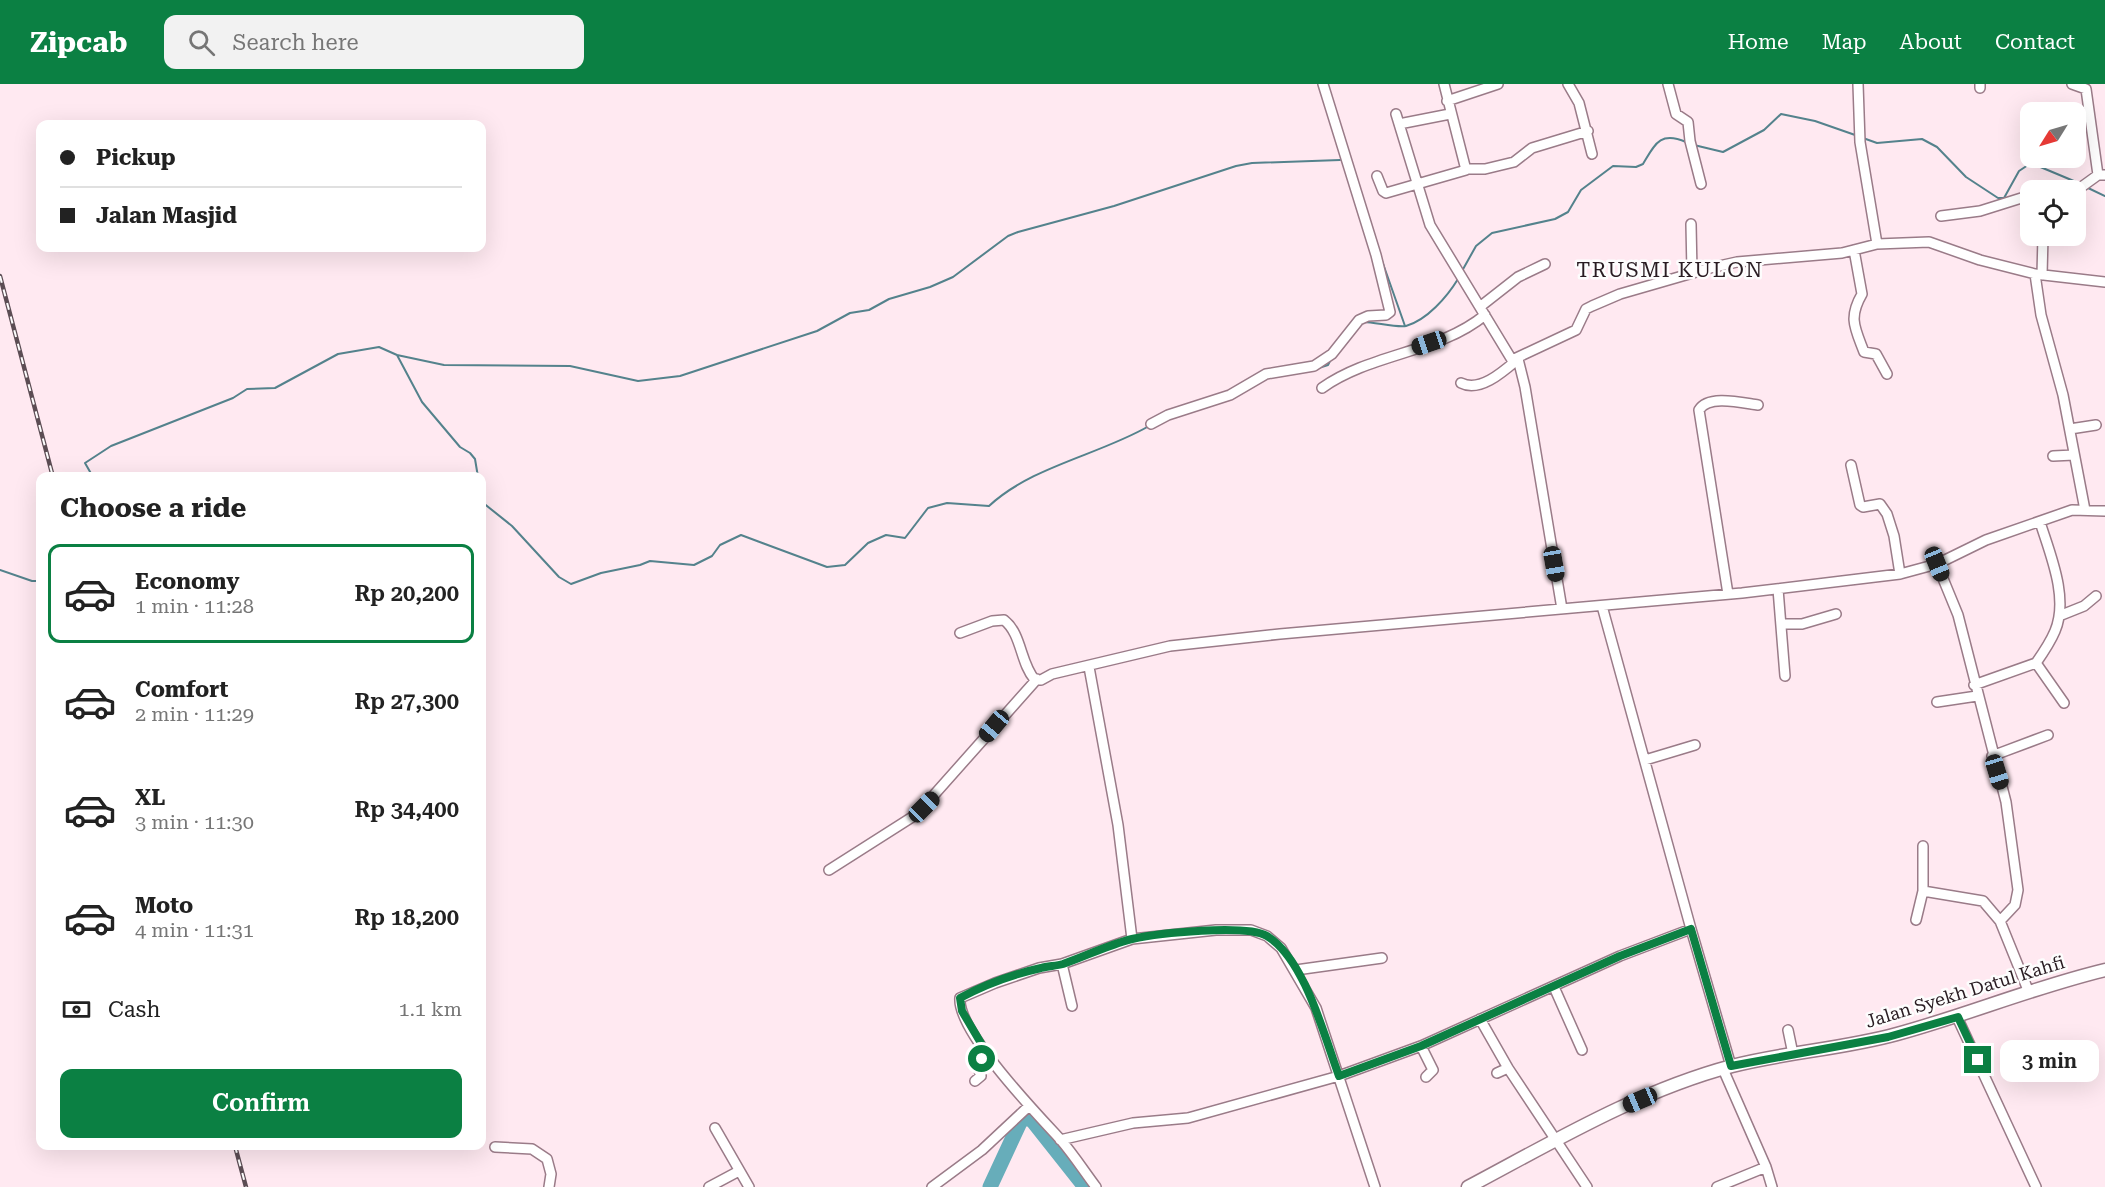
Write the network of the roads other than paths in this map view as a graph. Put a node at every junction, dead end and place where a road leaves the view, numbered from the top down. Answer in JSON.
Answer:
{"nodes":[{"id":1,"x":1323,"y":84,"type":"edge"},
{"id":2,"x":1444,"y":84,"type":"edge"},
{"id":3,"x":1498,"y":84,"type":"edge"},
{"id":4,"x":1568,"y":84,"type":"edge"},
{"id":5,"x":1668,"y":84,"type":"edge"},
{"id":6,"x":1858,"y":84,"type":"edge"},
{"id":7,"x":2072,"y":84,"type":"edge"},
{"id":8,"x":1447,"y":101,"type":"junction"},
{"id":9,"x":1396,"y":114,"type":"dead end"},
{"id":10,"x":1450,"y":114,"type":"junction"},
{"id":11,"x":1399,"y":124,"type":"junction"},
{"id":12,"x":1588,"y":131,"type":"junction"},
{"id":13,"x":1592,"y":154,"type":"dead end"},
{"id":14,"x":1466,"y":169,"type":"junction"},
{"id":15,"x":1377,"y":176,"type":"dead end"},
{"id":16,"x":2098,"y":177,"type":"edge"},
{"id":17,"x":1701,"y":184,"type":"dead end"},
{"id":18,"x":1417,"y":185,"type":"junction"},
{"id":19,"x":2020,"y":198,"type":"edge"},
{"id":20,"x":1941,"y":216,"type":"dead end"},
{"id":21,"x":1691,"y":224,"type":"dead end"},
{"id":22,"x":1877,"y":244,"type":"junction"},
{"id":23,"x":2042,"y":246,"type":"edge"},
{"id":24,"x":1854,"y":250,"type":"junction"},
{"id":25,"x":1545,"y":264,"type":"dead end"},
{"id":26,"x":1692,"y":272,"type":"junction"},
{"id":27,"x":2039,"y":274,"type":"junction"},
{"id":28,"x":2105,"y":282,"type":"edge"},
{"id":29,"x":1483,"y":311,"type":"junction"},
{"id":30,"x":1518,"y":359,"type":"junction"},
{"id":31,"x":1887,"y":374,"type":"dead end"},
{"id":32,"x":1461,"y":383,"type":"dead end"},
{"id":33,"x":1322,"y":388,"type":"dead end"},
{"id":34,"x":1758,"y":405,"type":"dead end"},
{"id":35,"x":1151,"y":424,"type":"dead end"},
{"id":36,"x":2096,"y":425,"type":"dead end"},
{"id":37,"x":2070,"y":429,"type":"junction"},
{"id":38,"x":2074,"y":455,"type":"junction"},
{"id":39,"x":2053,"y":456,"type":"dead end"},
{"id":40,"x":1851,"y":465,"type":"dead end"},
{"id":41,"x":2085,"y":510,"type":"junction"},
{"id":42,"x":2105,"y":511,"type":"edge"},
{"id":43,"x":2040,"y":522,"type":"junction"},
{"id":44,"x":1937,"y":564,"type":"junction"},
{"id":45,"x":1900,"y":574,"type":"junction"},
{"id":46,"x":1778,"y":589,"type":"junction"},
{"id":47,"x":1728,"y":594,"type":"junction"},
{"id":48,"x":2096,"y":596,"type":"dead end"},
{"id":49,"x":1602,"y":606,"type":"junction"},
{"id":50,"x":1562,"y":609,"type":"junction"},
{"id":51,"x":1836,"y":614,"type":"dead end"},
{"id":52,"x":2059,"y":616,"type":"junction"},
{"id":53,"x":1781,"y":624,"type":"junction"},
{"id":54,"x":960,"y":633,"type":"dead end"},
{"id":55,"x":2036,"y":663,"type":"junction"},
{"id":56,"x":1089,"y":667,"type":"junction"},
{"id":57,"x":1785,"y":676,"type":"dead end"},
{"id":58,"x":1037,"y":679,"type":"junction"},
{"id":59,"x":1974,"y":685,"type":"junction"},
{"id":60,"x":1977,"y":696,"type":"junction"},
{"id":61,"x":1937,"y":702,"type":"dead end"},
{"id":62,"x":2064,"y":704,"type":"dead end"},
{"id":63,"x":2048,"y":735,"type":"dead end"},
{"id":64,"x":1695,"y":745,"type":"dead end"},
{"id":65,"x":1992,"y":756,"type":"junction"},
{"id":66,"x":1645,"y":760,"type":"junction"},
{"id":67,"x":1923,"y":846,"type":"dead end"},
{"id":68,"x":829,"y":870,"type":"dead end"},
{"id":69,"x":1923,"y":891,"type":"junction"},
{"id":70,"x":1916,"y":920,"type":"dead end"},
{"id":71,"x":2000,"y":921,"type":"junction"},
{"id":72,"x":1691,"y":929,"type":"junction"},
{"id":73,"x":1132,"y":939,"type":"junction"},
{"id":74,"x":1382,"y":958,"type":"dead end"},
{"id":75,"x":1062,"y":964,"type":"junction"},
{"id":76,"x":1296,"y":970,"type":"junction"},
{"id":77,"x":2105,"y":970,"type":"edge"},
{"id":78,"x":1554,"y":987,"type":"junction"},
{"id":79,"x":2028,"y":990,"type":"junction"},
{"id":80,"x":1072,"y":1006,"type":"dead end"},
{"id":81,"x":1958,"y":1017,"type":"junction"},
{"id":82,"x":1480,"y":1019,"type":"junction"},
{"id":83,"x":1788,"y":1030,"type":"dead end"},
{"id":84,"x":1421,"y":1046,"type":"junction"},
{"id":85,"x":1582,"y":1050,"type":"dead end"},
{"id":86,"x":1793,"y":1054,"type":"junction"},
{"id":87,"x":988,"y":1055,"type":"junction"},
{"id":88,"x":1508,"y":1068,"type":"junction"},
{"id":89,"x":1727,"y":1068,"type":"junction"},
{"id":90,"x":1497,"y":1073,"type":"dead end"},
{"id":91,"x":1339,"y":1076,"type":"junction"},
{"id":92,"x":1426,"y":1077,"type":"dead end"},
{"id":93,"x":975,"y":1081,"type":"dead end"},
{"id":94,"x":1029,"y":1106,"type":"junction"},
{"id":95,"x":715,"y":1128,"type":"dead end"},
{"id":96,"x":1060,"y":1140,"type":"junction"},
{"id":97,"x":1554,"y":1141,"type":"junction"},
{"id":98,"x":495,"y":1147,"type":"dead end"},
{"id":99,"x":1766,"y":1167,"type":"junction"},
{"id":100,"x":738,"y":1171,"type":"junction"},
{"id":101,"x":549,"y":1187,"type":"edge"},
{"id":102,"x":709,"y":1187,"type":"edge"},
{"id":103,"x":749,"y":1187,"type":"edge"},
{"id":104,"x":932,"y":1187,"type":"edge"},
{"id":105,"x":1096,"y":1187,"type":"edge"},
{"id":106,"x":1375,"y":1187,"type":"edge"},
{"id":107,"x":1468,"y":1187,"type":"edge"},
{"id":108,"x":1587,"y":1187,"type":"edge"},
{"id":109,"x":1717,"y":1187,"type":"edge"},
{"id":110,"x":1772,"y":1187,"type":"edge"},
{"id":111,"x":2036,"y":1187,"type":"edge"}],
"edges":[{"from":1,"to":35,"type":"street"},
{"from":2,"to":8,"type":"street"},
{"from":3,"to":8,"type":"street"},
{"from":4,"to":12,"type":"street"},
{"from":5,"to":17,"type":"street"},
{"from":6,"to":22,"type":"street"},
{"from":7,"to":16,"type":"street"},
{"from":8,"to":10,"type":"street"},
{"from":9,"to":11,"type":"street"},
{"from":10,"to":11,"type":"street"},
{"from":10,"to":14,"type":"street"},
{"from":11,"to":18,"type":"street"},
{"from":12,"to":13,"type":"street"},
{"from":12,"to":14,"type":"street"},
{"from":14,"to":18,"type":"street"},
{"from":15,"to":18,"type":"street"},
{"from":18,"to":29,"type":"street"},
{"from":19,"to":20,"type":"street"},
{"from":21,"to":26,"type":"street"},
{"from":22,"to":24,"type":"street"},
{"from":22,"to":27,"type":"street"},
{"from":23,"to":27,"type":"street"},
{"from":24,"to":26,"type":"street"},
{"from":24,"to":31,"type":"street"},
{"from":25,"to":29,"type":"street"},
{"from":26,"to":30,"type":"street"},
{"from":27,"to":28,"type":"street"},
{"from":27,"to":37,"type":"street"},
{"from":29,"to":30,"type":"street"},
{"from":29,"to":33,"type":"street"},
{"from":30,"to":32,"type":"street"},
{"from":30,"to":50,"type":"street"},
{"from":34,"to":47,"type":"street"},
{"from":36,"to":37,"type":"street"},
{"from":37,"to":38,"type":"street"},
{"from":38,"to":39,"type":"street"},
{"from":38,"to":41,"type":"street"},
{"from":40,"to":45,"type":"street"},
{"from":41,"to":42,"type":"street"},
{"from":41,"to":43,"type":"street"},
{"from":43,"to":44,"type":"street"},
{"from":43,"to":52,"type":"street"},
{"from":44,"to":45,"type":"street"},
{"from":44,"to":59,"type":"street"},
{"from":45,"to":46,"type":"street"},
{"from":46,"to":47,"type":"street"},
{"from":46,"to":53,"type":"street"},
{"from":47,"to":49,"type":"street"},
{"from":48,"to":52,"type":"street"},
{"from":49,"to":50,"type":"street"},
{"from":49,"to":66,"type":"street"},
{"from":50,"to":56,"type":"street"},
{"from":51,"to":53,"type":"street"},
{"from":52,"to":55,"type":"street"},
{"from":53,"to":57,"type":"street"},
{"from":54,"to":58,"type":"street"},
{"from":55,"to":59,"type":"street"},
{"from":55,"to":62,"type":"street"},
{"from":56,"to":58,"type":"street"},
{"from":56,"to":73,"type":"street"},
{"from":58,"to":68,"type":"street"},
{"from":59,"to":60,"type":"street"},
{"from":60,"to":61,"type":"street"},
{"from":60,"to":65,"type":"street"},
{"from":63,"to":65,"type":"street"},
{"from":64,"to":66,"type":"street"},
{"from":65,"to":71,"type":"street"},
{"from":66,"to":72,"type":"street"},
{"from":67,"to":69,"type":"street"},
{"from":69,"to":70,"type":"street"},
{"from":69,"to":71,"type":"street"},
{"from":71,"to":79,"type":"street"},
{"from":72,"to":78,"type":"street"},
{"from":72,"to":89,"type":"street"},
{"from":73,"to":75,"type":"street"},
{"from":73,"to":76,"type":"street"},
{"from":74,"to":76,"type":"street"},
{"from":75,"to":80,"type":"street"},
{"from":75,"to":87,"type":"street"},
{"from":76,"to":91,"type":"street"},
{"from":77,"to":79,"type":"street","name":"Jalan Syekh Datul Kahfi"},
{"from":78,"to":82,"type":"street"},
{"from":78,"to":85,"type":"street"},
{"from":79,"to":81,"type":"street","name":"Jalan Syekh Datul Kahfi"},
{"from":81,"to":86,"type":"street","name":"Jalan Syekh Datul Kahfi"},
{"from":81,"to":111,"type":"street"},
{"from":82,"to":84,"type":"street"},
{"from":82,"to":88,"type":"street"},
{"from":83,"to":86,"type":"street"},
{"from":84,"to":91,"type":"street"},
{"from":84,"to":92,"type":"street"},
{"from":86,"to":89,"type":"street","name":"Jalan Syekh Datul Kahfi"},
{"from":87,"to":93,"type":"street"},
{"from":87,"to":94,"type":"street"},
{"from":88,"to":90,"type":"street"},
{"from":88,"to":97,"type":"street"},
{"from":89,"to":97,"type":"street","name":"Jalan Syekh Datul Kahfi"},
{"from":89,"to":99,"type":"street"},
{"from":91,"to":96,"type":"street"},
{"from":91,"to":106,"type":"street"},
{"from":94,"to":96,"type":"street"},
{"from":94,"to":104,"type":"street"},
{"from":95,"to":100,"type":"street"},
{"from":96,"to":105,"type":"street"},
{"from":97,"to":107,"type":"street","name":"Jalan Syekh Datul Kahfi"},
{"from":97,"to":108,"type":"street"},
{"from":98,"to":101,"type":"street"},
{"from":99,"to":109,"type":"street"},
{"from":99,"to":110,"type":"street"},
{"from":100,"to":102,"type":"street"},
{"from":100,"to":103,"type":"street"}]}
